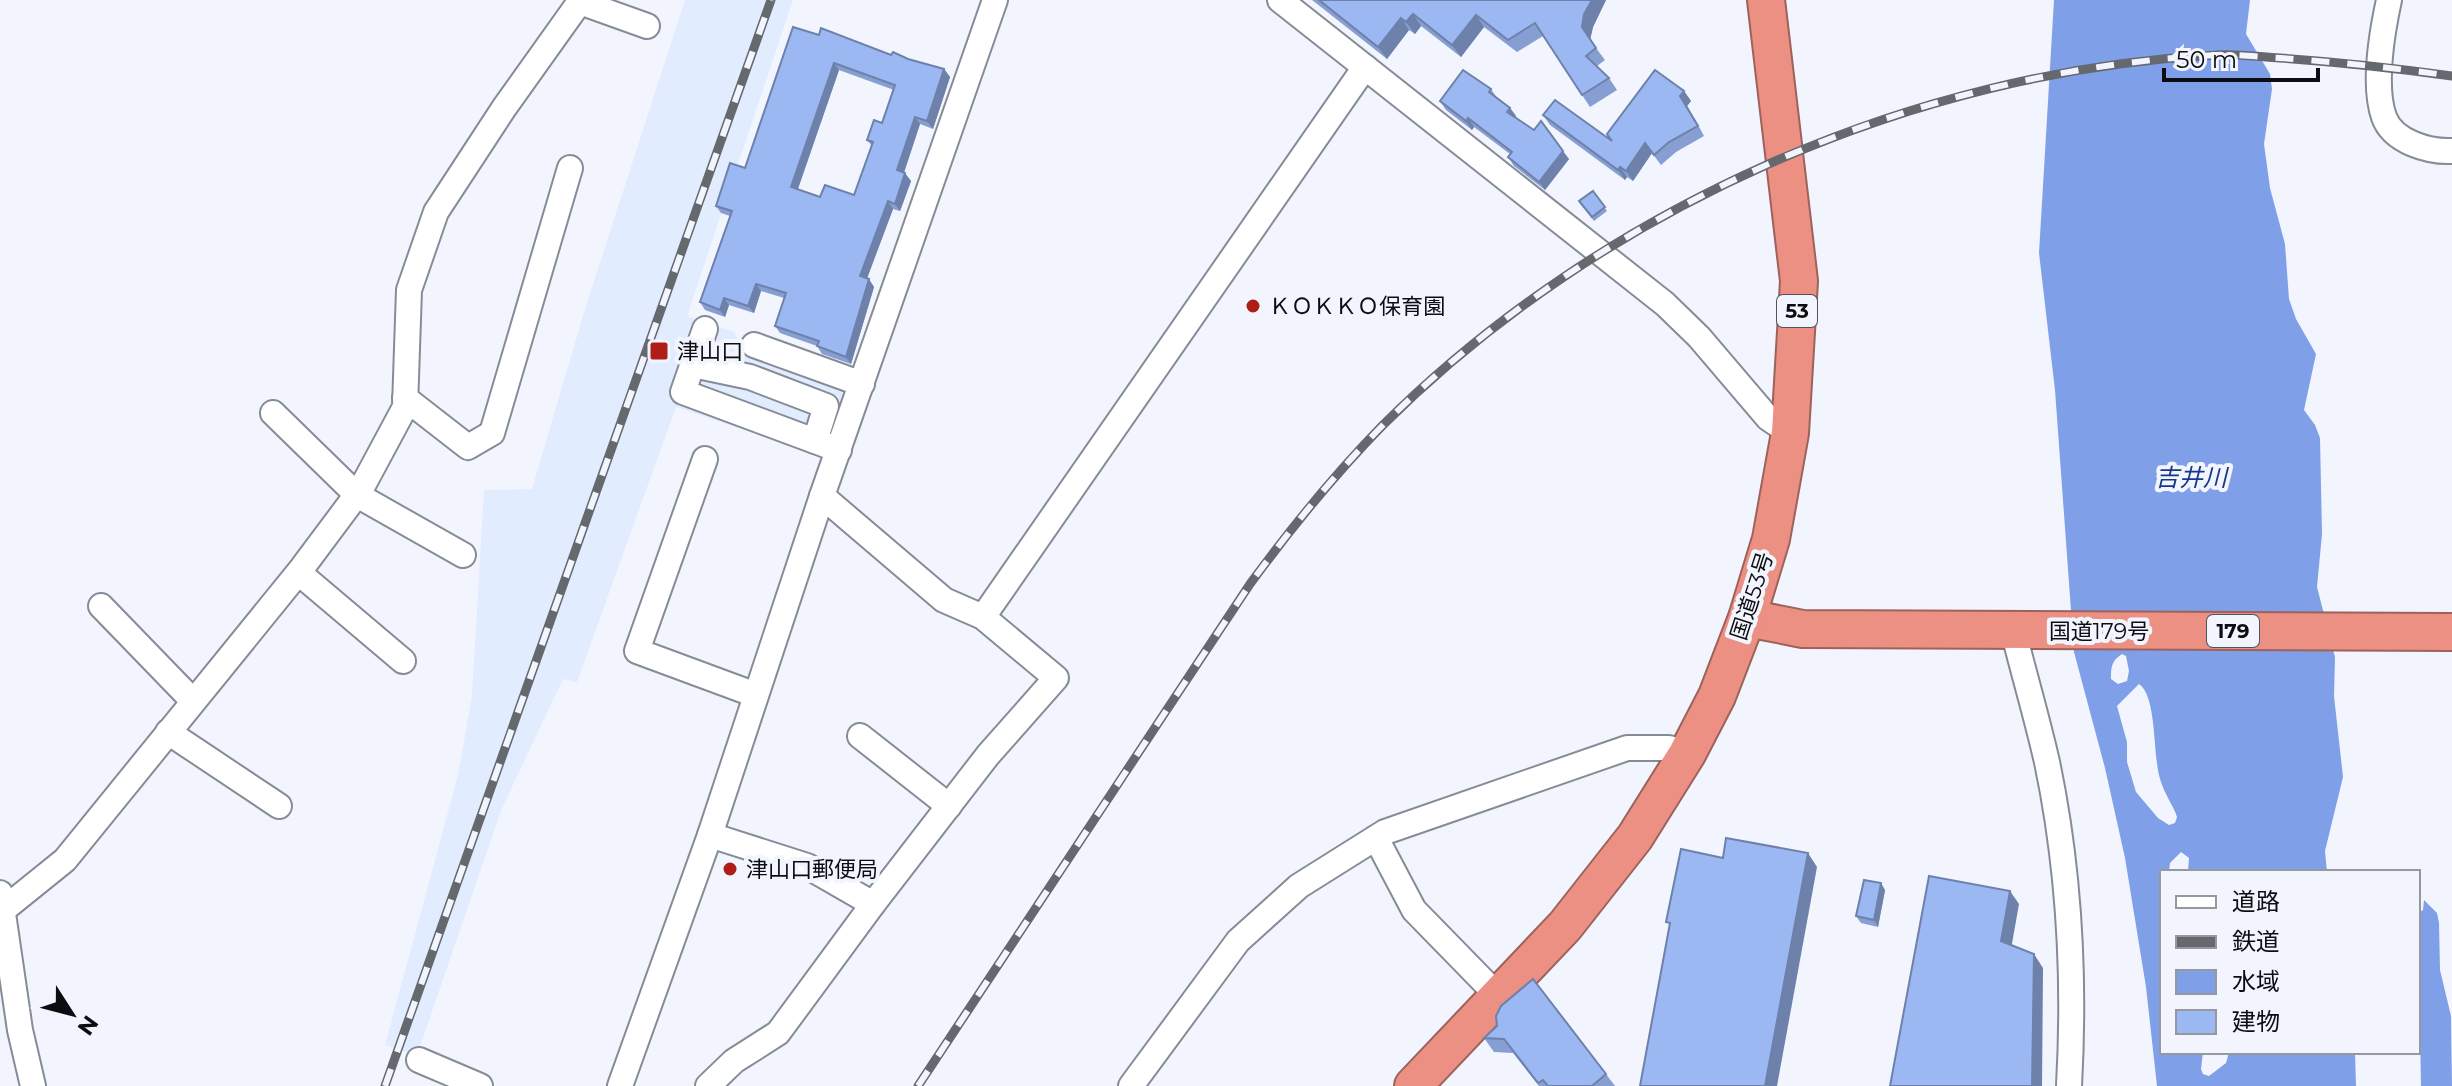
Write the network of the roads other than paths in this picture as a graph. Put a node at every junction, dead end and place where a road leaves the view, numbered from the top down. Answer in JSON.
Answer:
{"nodes":[{"id":1,"x":995,"y":0,"type":"edge"},
{"id":2,"x":1280,"y":0,"type":"edge"},
{"id":3,"x":1766,"y":0,"type":"edge"},
{"id":4,"x":2389,"y":0,"type":"edge"},
{"id":5,"x":581,"y":1,"type":"edge"},
{"id":6,"x":647,"y":26,"type":"dead end"},
{"id":7,"x":1365,"y":67,"type":"junction"},
{"id":8,"x":2452,"y":151,"type":"edge"},
{"id":9,"x":570,"y":168,"type":"dead end"},
{"id":10,"x":705,"y":329,"type":"dead end"},
{"id":11,"x":754,"y":345,"type":"dead end"},
{"id":12,"x":693,"y":365,"type":"junction"},
{"id":13,"x":862,"y":384,"type":"junction"},
{"id":14,"x":405,"y":398,"type":"junction"},
{"id":15,"x":273,"y":413,"type":"dead end"},
{"id":16,"x":1790,"y":433,"type":"junction"},
{"id":17,"x":815,"y":441,"type":"junction"},
{"id":18,"x":839,"y":450,"type":"junction"},
{"id":19,"x":705,"y":459,"type":"dead end"},
{"id":20,"x":357,"y":495,"type":"junction"},
{"id":21,"x":822,"y":496,"type":"junction"},
{"id":22,"x":463,"y":555,"type":"dead end"},
{"id":23,"x":299,"y":573,"type":"junction"},
{"id":24,"x":101,"y":606,"type":"dead end"},
{"id":25,"x":983,"y":617,"type":"junction"},
{"id":26,"x":1747,"y":618,"type":"junction"},
{"id":27,"x":2013,"y":630,"type":"junction"},
{"id":28,"x":2452,"y":632,"type":"edge"},
{"id":29,"x":403,"y":661,"type":"dead end"},
{"id":30,"x":756,"y":695,"type":"junction"},
{"id":31,"x":193,"y":701,"type":"junction"},
{"id":32,"x":168,"y":732,"type":"junction"},
{"id":33,"x":860,"y":736,"type":"dead end"},
{"id":34,"x":1687,"y":754,"type":"junction"},
{"id":35,"x":279,"y":806,"type":"dead end"},
{"id":36,"x":949,"y":806,"type":"junction"},
{"id":37,"x":710,"y":835,"type":"junction"},
{"id":38,"x":1376,"y":838,"type":"junction"},
{"id":39,"x":1,"y":900,"type":"edge"},
{"id":40,"x":873,"y":904,"type":"junction"},
{"id":41,"x":1497,"y":995,"type":"junction"},
{"id":42,"x":10,"y":1023,"type":"edge"},
{"id":43,"x":419,"y":1060,"type":"dead end"},
{"id":44,"x":33,"y":1086,"type":"edge"},
{"id":45,"x":480,"y":1086,"type":"edge"},
{"id":46,"x":620,"y":1086,"type":"edge"},
{"id":47,"x":708,"y":1086,"type":"edge"},
{"id":48,"x":1131,"y":1086,"type":"edge"},
{"id":49,"x":1413,"y":1086,"type":"edge"},
{"id":50,"x":2069,"y":1086,"type":"edge"}],
"edges":[{"from":1,"to":13,"type":"street"},
{"from":2,"to":7,"type":"street"},
{"from":3,"to":16,"type":"highway","name":"国道53号","number":"53"},
{"from":4,"to":8,"type":"street"},
{"from":5,"to":6,"type":"street"},
{"from":5,"to":14,"type":"street"},
{"from":7,"to":16,"type":"street"},
{"from":7,"to":25,"type":"street"},
{"from":9,"to":14,"type":"street"},
{"from":10,"to":12,"type":"street"},
{"from":11,"to":13,"type":"street"},
{"from":12,"to":17,"type":"street"},
{"from":12,"to":17,"type":"street"},
{"from":13,"to":18,"type":"street"},
{"from":14,"to":20,"type":"street"},
{"from":15,"to":20,"type":"street"},
{"from":16,"to":26,"type":"highway","name":"国道53号","number":"53"},
{"from":17,"to":18,"type":"street"},
{"from":18,"to":21,"type":"street"},
{"from":19,"to":30,"type":"street"},
{"from":20,"to":22,"type":"street"},
{"from":20,"to":23,"type":"street"},
{"from":21,"to":25,"type":"street"},
{"from":21,"to":30,"type":"street"},
{"from":23,"to":29,"type":"street"},
{"from":23,"to":31,"type":"street"},
{"from":24,"to":31,"type":"street"},
{"from":25,"to":36,"type":"street"},
{"from":26,"to":27,"type":"highway","name":"国道179号","number":"179"},
{"from":26,"to":34,"type":"highway","name":"国道53号","number":"53"},
{"from":27,"to":28,"type":"highway","name":"国道179号","number":"179"},
{"from":27,"to":50,"type":"street"},
{"from":30,"to":37,"type":"street"},
{"from":31,"to":32,"type":"street"},
{"from":32,"to":35,"type":"street"},
{"from":32,"to":39,"type":"street"},
{"from":33,"to":36,"type":"street"},
{"from":34,"to":38,"type":"street"},
{"from":34,"to":41,"type":"highway","name":"国道53号","number":"53"},
{"from":36,"to":40,"type":"street"},
{"from":37,"to":40,"type":"street"},
{"from":37,"to":46,"type":"street"},
{"from":38,"to":41,"type":"street"},
{"from":38,"to":48,"type":"street"},
{"from":39,"to":42,"type":"street"},
{"from":40,"to":47,"type":"street"},
{"from":41,"to":49,"type":"highway","name":"国道53号","number":"53"},
{"from":42,"to":44,"type":"street"},
{"from":43,"to":45,"type":"street"}]}
